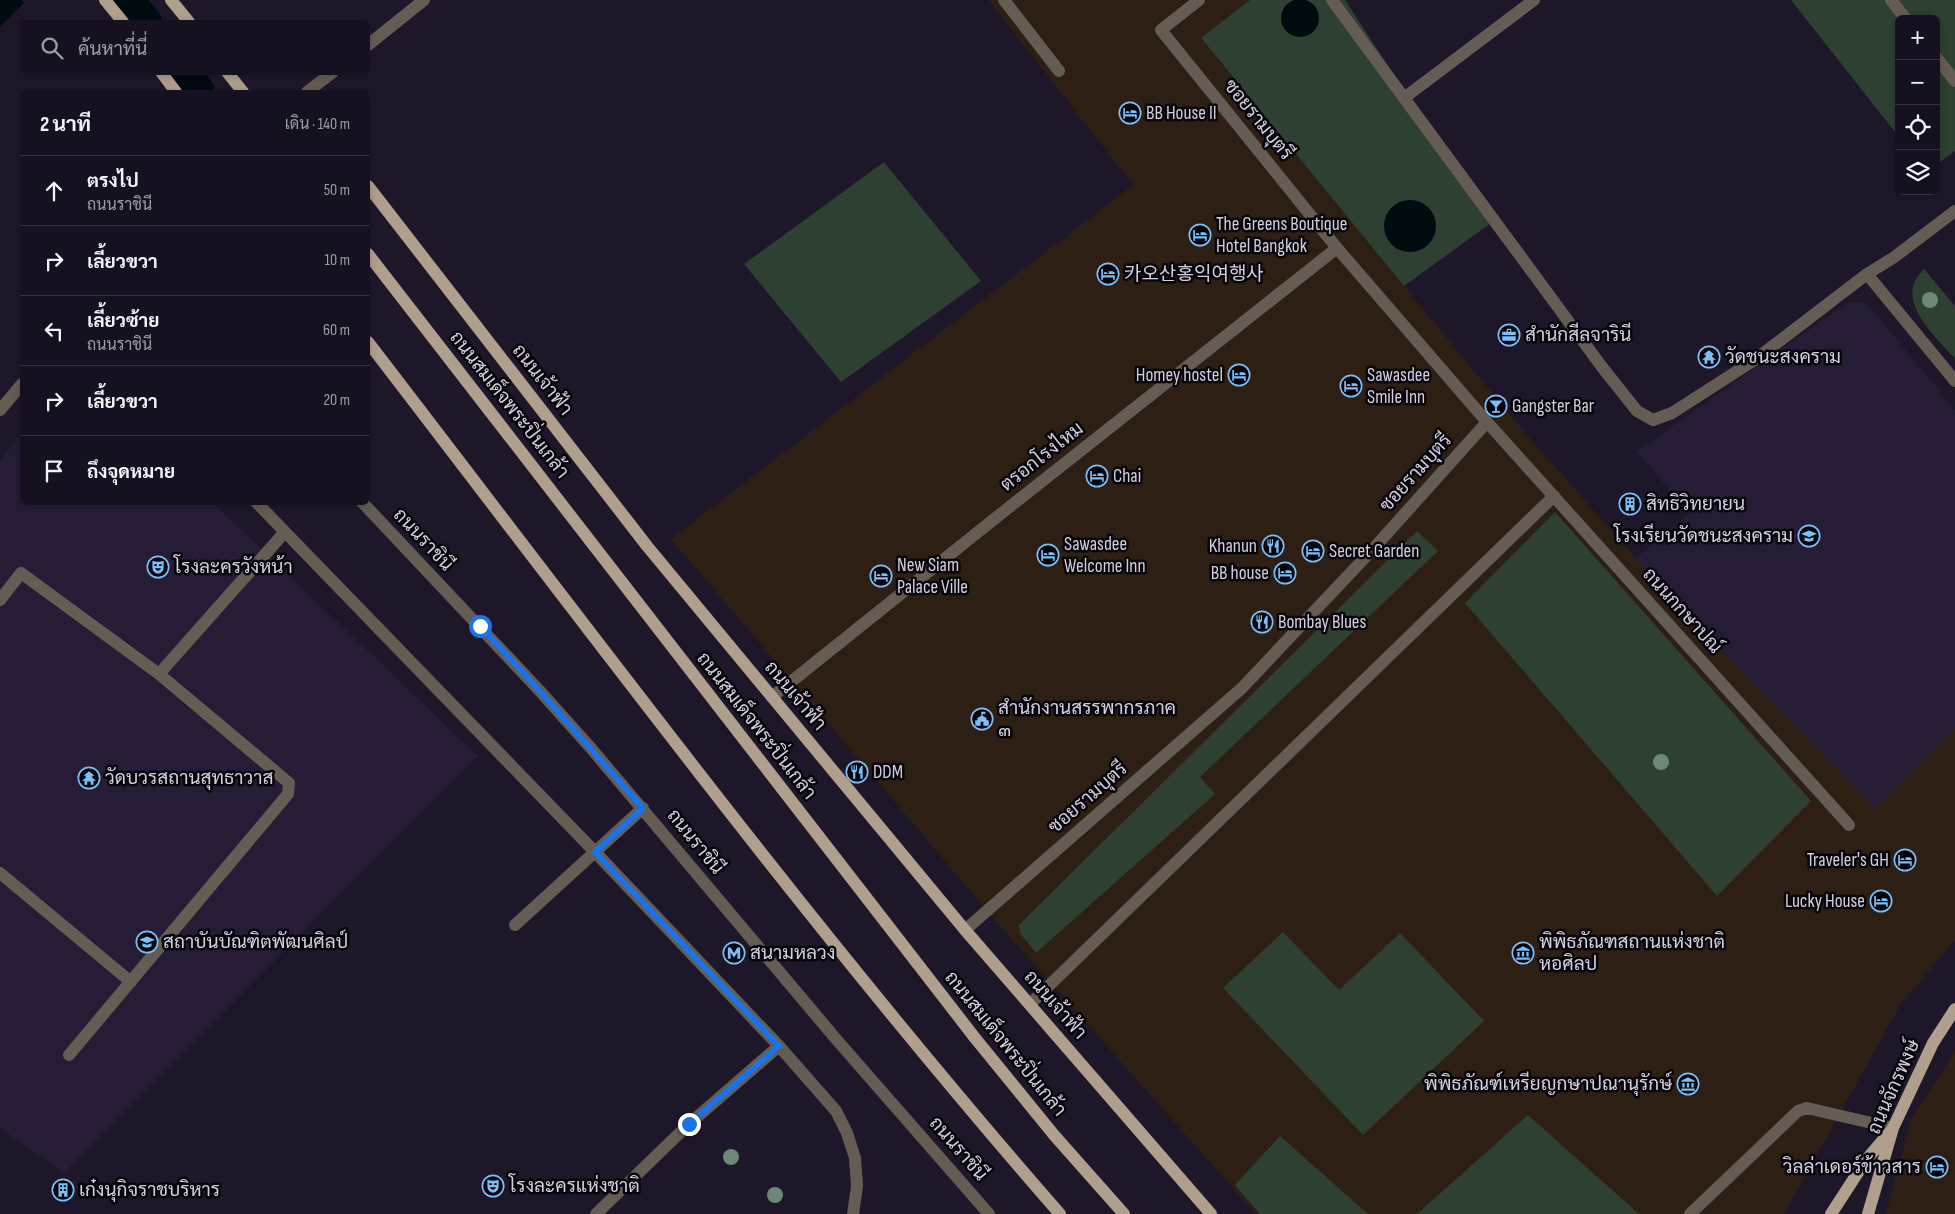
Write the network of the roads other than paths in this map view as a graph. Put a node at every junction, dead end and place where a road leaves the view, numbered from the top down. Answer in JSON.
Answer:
{"nodes":[{"id":1,"x":105,"y":0,"type":"edge"},
{"id":2,"x":171,"y":0,"type":"edge"},
{"id":3,"x":424,"y":0,"type":"edge"},
{"id":4,"x":1004,"y":0,"type":"edge"},
{"id":5,"x":1199,"y":0,"type":"edge"},
{"id":6,"x":1332,"y":0,"type":"edge"},
{"id":7,"x":1534,"y":0,"type":"edge"},
{"id":8,"x":1892,"y":0,"type":"edge"},
{"id":9,"x":1903,"y":15,"type":"edge"},
{"id":10,"x":120,"y":20,"type":"edge"},
{"id":11,"x":187,"y":20,"type":"edge"},
{"id":12,"x":370,"y":43,"type":"edge"},
{"id":13,"x":1938,"y":60,"type":"edge"},
{"id":14,"x":1059,"y":71,"type":"dead end"},
{"id":15,"x":163,"y":75,"type":"edge"},
{"id":16,"x":230,"y":75,"type":"edge"},
{"id":17,"x":328,"y":75,"type":"edge"},
{"id":18,"x":1955,"y":81,"type":"edge"},
{"id":19,"x":174,"y":90,"type":"edge"},
{"id":20,"x":242,"y":90,"type":"edge"},
{"id":21,"x":310,"y":90,"type":"edge"},
{"id":22,"x":1404,"y":98,"type":"junction"},
{"id":23,"x":370,"y":189,"type":"edge"},
{"id":24,"x":1955,"y":211,"type":"edge"},
{"id":25,"x":1337,"y":248,"type":"junction"},
{"id":26,"x":370,"y":257,"type":"edge"},
{"id":27,"x":1867,"y":274,"type":"junction"},
{"id":28,"x":370,"y":345,"type":"edge"},
{"id":29,"x":1955,"y":381,"type":"edge"},
{"id":30,"x":20,"y":386,"type":"edge"},
{"id":31,"x":0,"y":410,"type":"edge"},
{"id":32,"x":1488,"y":422,"type":"junction"},
{"id":33,"x":1554,"y":496,"type":"junction"},
{"id":34,"x":259,"y":505,"type":"edge"},
{"id":35,"x":365,"y":505,"type":"edge"},
{"id":36,"x":284,"y":533,"type":"junction"},
{"id":37,"x":0,"y":600,"type":"edge"},
{"id":38,"x":159,"y":674,"type":"junction"},
{"id":39,"x":772,"y":697,"type":"junction"},
{"id":40,"x":643,"y":808,"type":"junction"},
{"id":41,"x":1850,"y":825,"type":"dead end"},
{"id":42,"x":595,"y":852,"type":"junction"},
{"id":43,"x":0,"y":873,"type":"edge"},
{"id":44,"x":514,"y":925,"type":"dead end"},
{"id":45,"x":965,"y":930,"type":"junction"},
{"id":46,"x":131,"y":982,"type":"junction"},
{"id":47,"x":1030,"y":1004,"type":"junction"},
{"id":48,"x":1955,"y":1009,"type":"edge"},
{"id":49,"x":779,"y":1046,"type":"junction"},
{"id":50,"x":68,"y":1055,"type":"dead end"},
{"id":51,"x":1893,"y":1128,"type":"junction"},
{"id":52,"x":596,"y":1214,"type":"edge"},
{"id":53,"x":854,"y":1214,"type":"edge"},
{"id":54,"x":989,"y":1214,"type":"edge"},
{"id":55,"x":1060,"y":1214,"type":"edge"},
{"id":56,"x":1124,"y":1214,"type":"edge"},
{"id":57,"x":1211,"y":1214,"type":"edge"},
{"id":58,"x":1690,"y":1214,"type":"edge"},
{"id":59,"x":1831,"y":1214,"type":"edge"},
{"id":60,"x":1868,"y":1214,"type":"edge"}],
"edges":[{"from":1,"to":10,"type":"main road"},
{"from":2,"to":11,"type":"main road"},
{"from":3,"to":12,"type":"street"},
{"from":4,"to":14,"type":"street"},
{"from":5,"to":25,"type":"street","name":"ซอยรามบุตรี"},
{"from":6,"to":22,"type":"street"},
{"from":7,"to":22,"type":"street"},
{"from":8,"to":9,"type":"street"},
{"from":13,"to":18,"type":"street"},
{"from":15,"to":19,"type":"main road"},
{"from":16,"to":20,"type":"main road"},
{"from":17,"to":21,"type":"street"},
{"from":22,"to":27,"type":"street"},
{"from":23,"to":39,"type":"main road","name":"ถนนเจ้าฟ้า"},
{"from":24,"to":27,"type":"street"},
{"from":25,"to":32,"type":"street","name":"ซอยรามบุตรี"},
{"from":25,"to":39,"type":"street","name":"ตรอกโรงไหม"},
{"from":26,"to":56,"type":"main road","name":"ถนนสมเด็จพระปิ่นเกล้า"},
{"from":27,"to":29,"type":"street"},
{"from":28,"to":55,"type":"main road"},
{"from":30,"to":31,"type":"street"},
{"from":32,"to":33,"type":"street","name":"ถนนกกษาปณ์"},
{"from":32,"to":45,"type":"street","name":"ซอยรามบุตรี"},
{"from":33,"to":41,"type":"street","name":"ถนนกกษาปณ์"},
{"from":33,"to":47,"type":"street"},
{"from":34,"to":36,"type":"street"},
{"from":35,"to":40,"type":"street","name":"ถนนราชินี"},
{"from":36,"to":38,"type":"street"},
{"from":36,"to":42,"type":"street"},
{"from":37,"to":38,"type":"street"},
{"from":38,"to":46,"type":"street"},
{"from":39,"to":45,"type":"main road","name":"ถนนเจ้าฟ้า"},
{"from":40,"to":42,"type":"street"},
{"from":40,"to":54,"type":"street","name":"ถนนราชินี"},
{"from":42,"to":44,"type":"street"},
{"from":42,"to":49,"type":"street"},
{"from":43,"to":46,"type":"street"},
{"from":45,"to":47,"type":"main road","name":"ถนนเจ้าฟ้า"},
{"from":46,"to":50,"type":"street"},
{"from":47,"to":57,"type":"main road","name":"ถนนเจ้าฟ้า"},
{"from":48,"to":51,"type":"main road","name":"ถนนจักรพงษ์"},
{"from":49,"to":52,"type":"street"},
{"from":49,"to":53,"type":"street"},
{"from":51,"to":58,"type":"street"},
{"from":51,"to":59,"type":"main road"},
{"from":51,"to":60,"type":"main road","name":"ถนนจักรพงษ์"}]}
